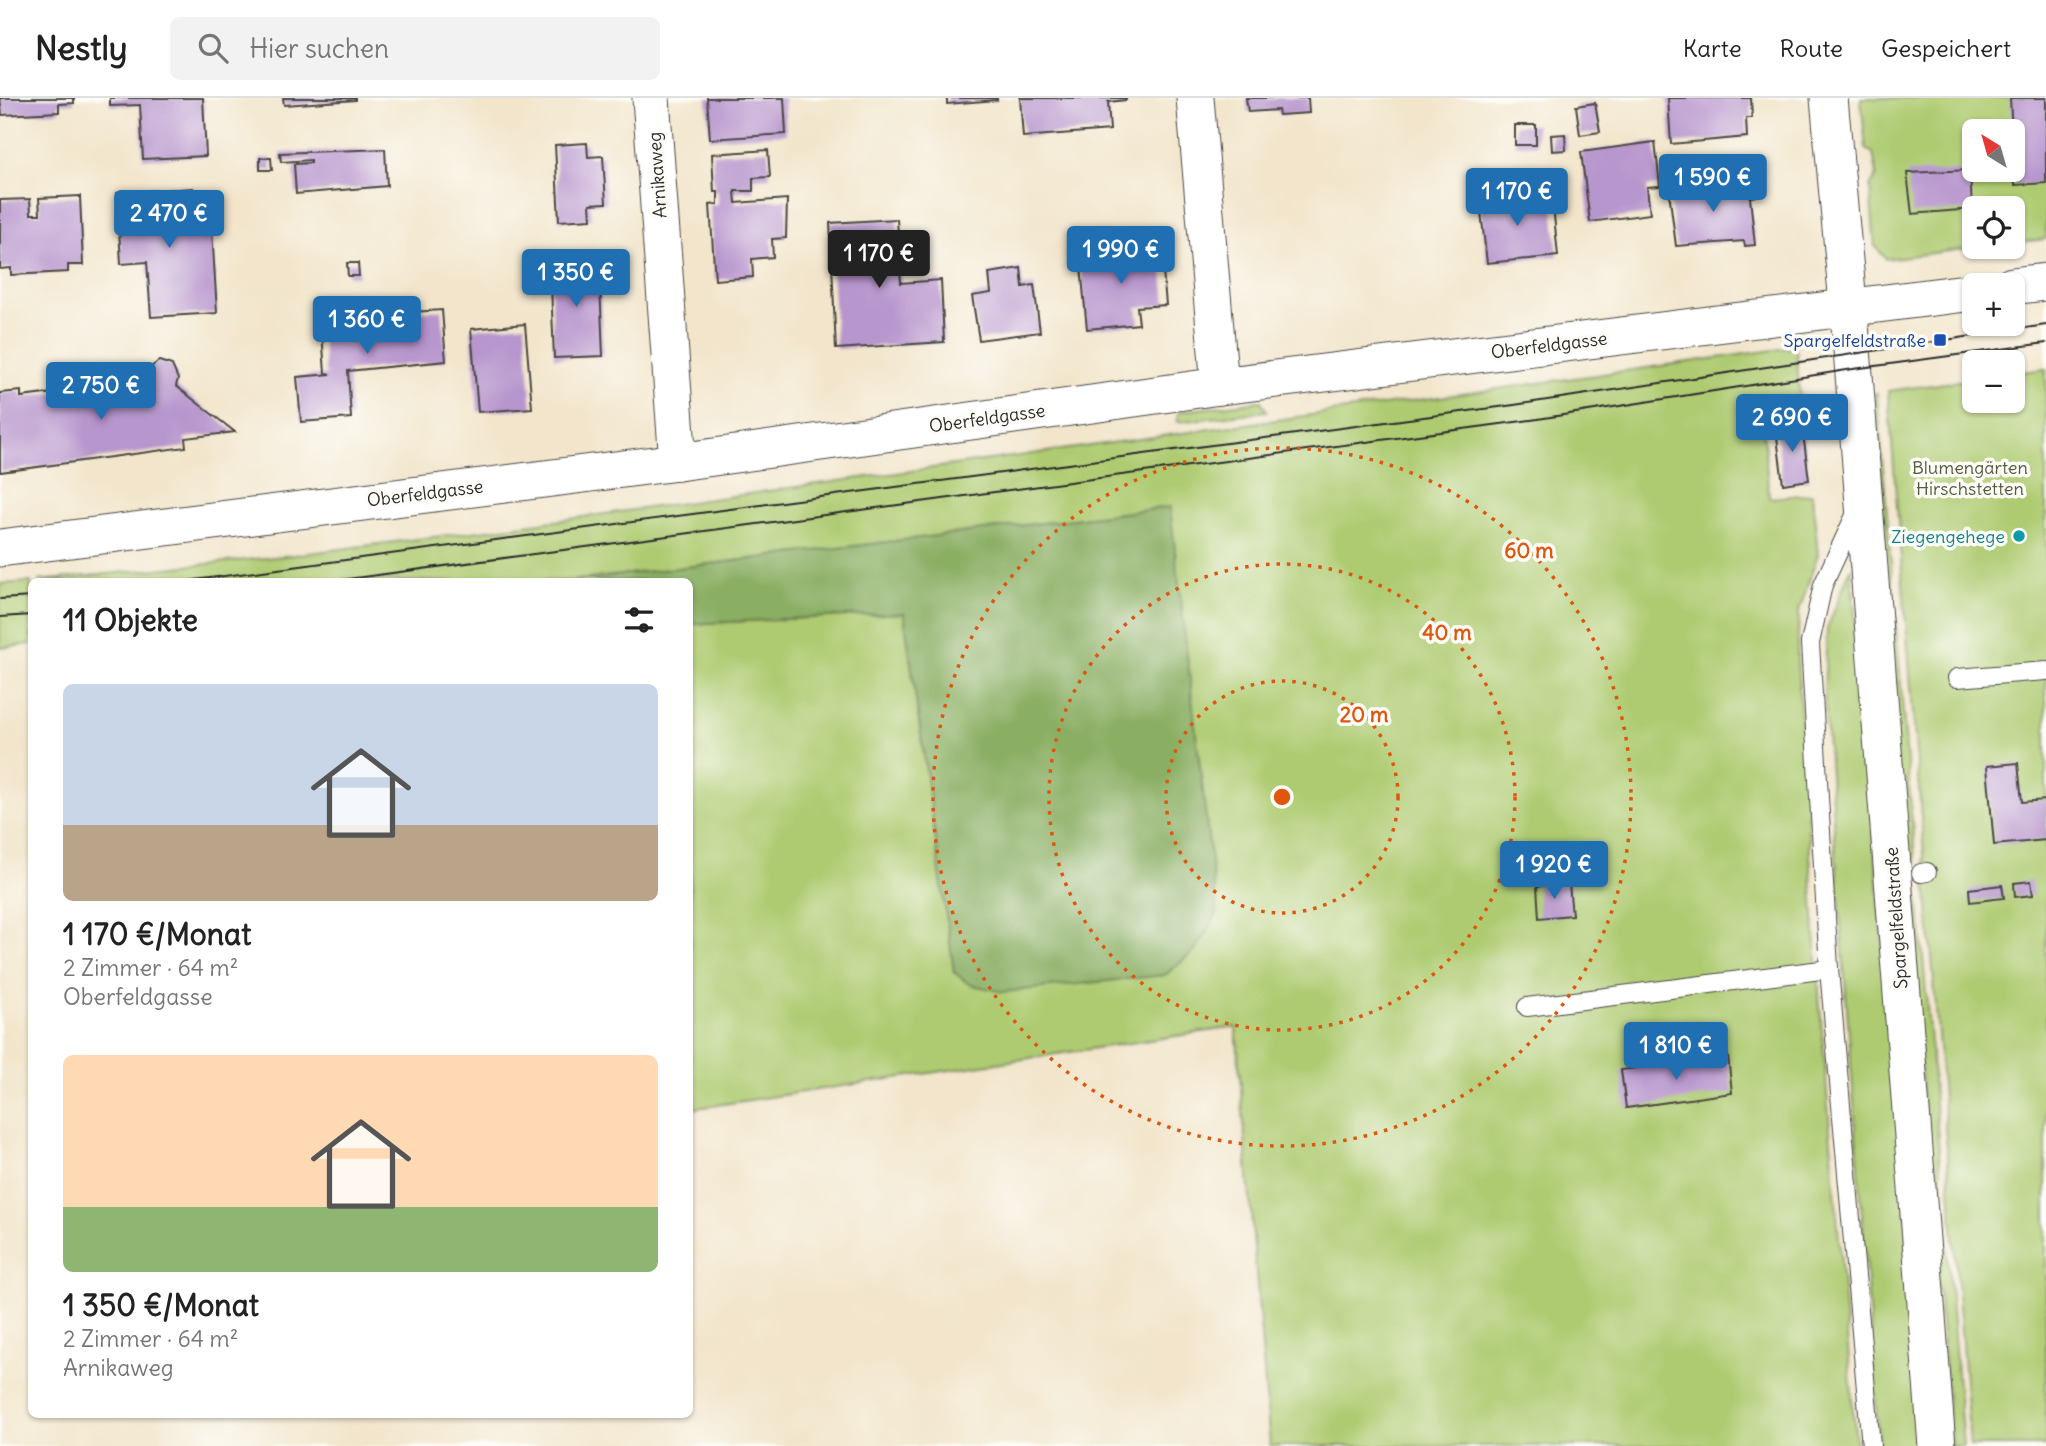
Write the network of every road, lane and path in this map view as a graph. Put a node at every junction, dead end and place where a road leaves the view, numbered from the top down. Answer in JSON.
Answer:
{"nodes":[{"id":1,"x":651,"y":98,"type":"edge"},
{"id":2,"x":1195,"y":98,"type":"edge"},
{"id":3,"x":1829,"y":98,"type":"edge"},
{"id":4,"x":2046,"y":282,"type":"edge"},
{"id":5,"x":2025,"y":284,"type":"edge"},
{"id":6,"x":1962,"y":294,"type":"edge"},
{"id":7,"x":1847,"y":308,"type":"junction"},
{"id":8,"x":1220,"y":386,"type":"junction"},
{"id":9,"x":678,"y":462,"type":"junction"},
{"id":10,"x":1863,"y":499,"type":"junction"},
{"id":11,"x":0,"y":548,"type":"edge"},
{"id":12,"x":2046,"y":671,"type":"edge"},
{"id":13,"x":1957,"y":678,"type":"dead end"},
{"id":14,"x":1829,"y":970,"type":"junction"},
{"id":15,"x":1527,"y":1006,"type":"dead end"},
{"id":16,"x":1871,"y":1446,"type":"edge"},
{"id":17,"x":1937,"y":1446,"type":"edge"}],
"edges":[{"from":1,"to":9,"type":"street","name":"Arnikaweg"},
{"from":2,"to":8,"type":"street"},
{"from":3,"to":7,"type":"street","name":"Spargelfeldstraße"},
{"from":4,"to":5,"type":"street"},
{"from":6,"to":7,"type":"street","name":"Oberfeldgasse"},
{"from":7,"to":8,"type":"street","name":"Oberfeldgasse"},
{"from":7,"to":10,"type":"street","name":"Spargelfeldstraße"},
{"from":8,"to":9,"type":"street","name":"Oberfeldgasse"},
{"from":9,"to":11,"type":"street","name":"Oberfeldgasse"},
{"from":10,"to":14,"type":"lane"},
{"from":10,"to":17,"type":"street","name":"Spargelfeldstraße"},
{"from":12,"to":13,"type":"lane"},
{"from":14,"to":15,"type":"lane"},
{"from":14,"to":16,"type":"lane"}]}
